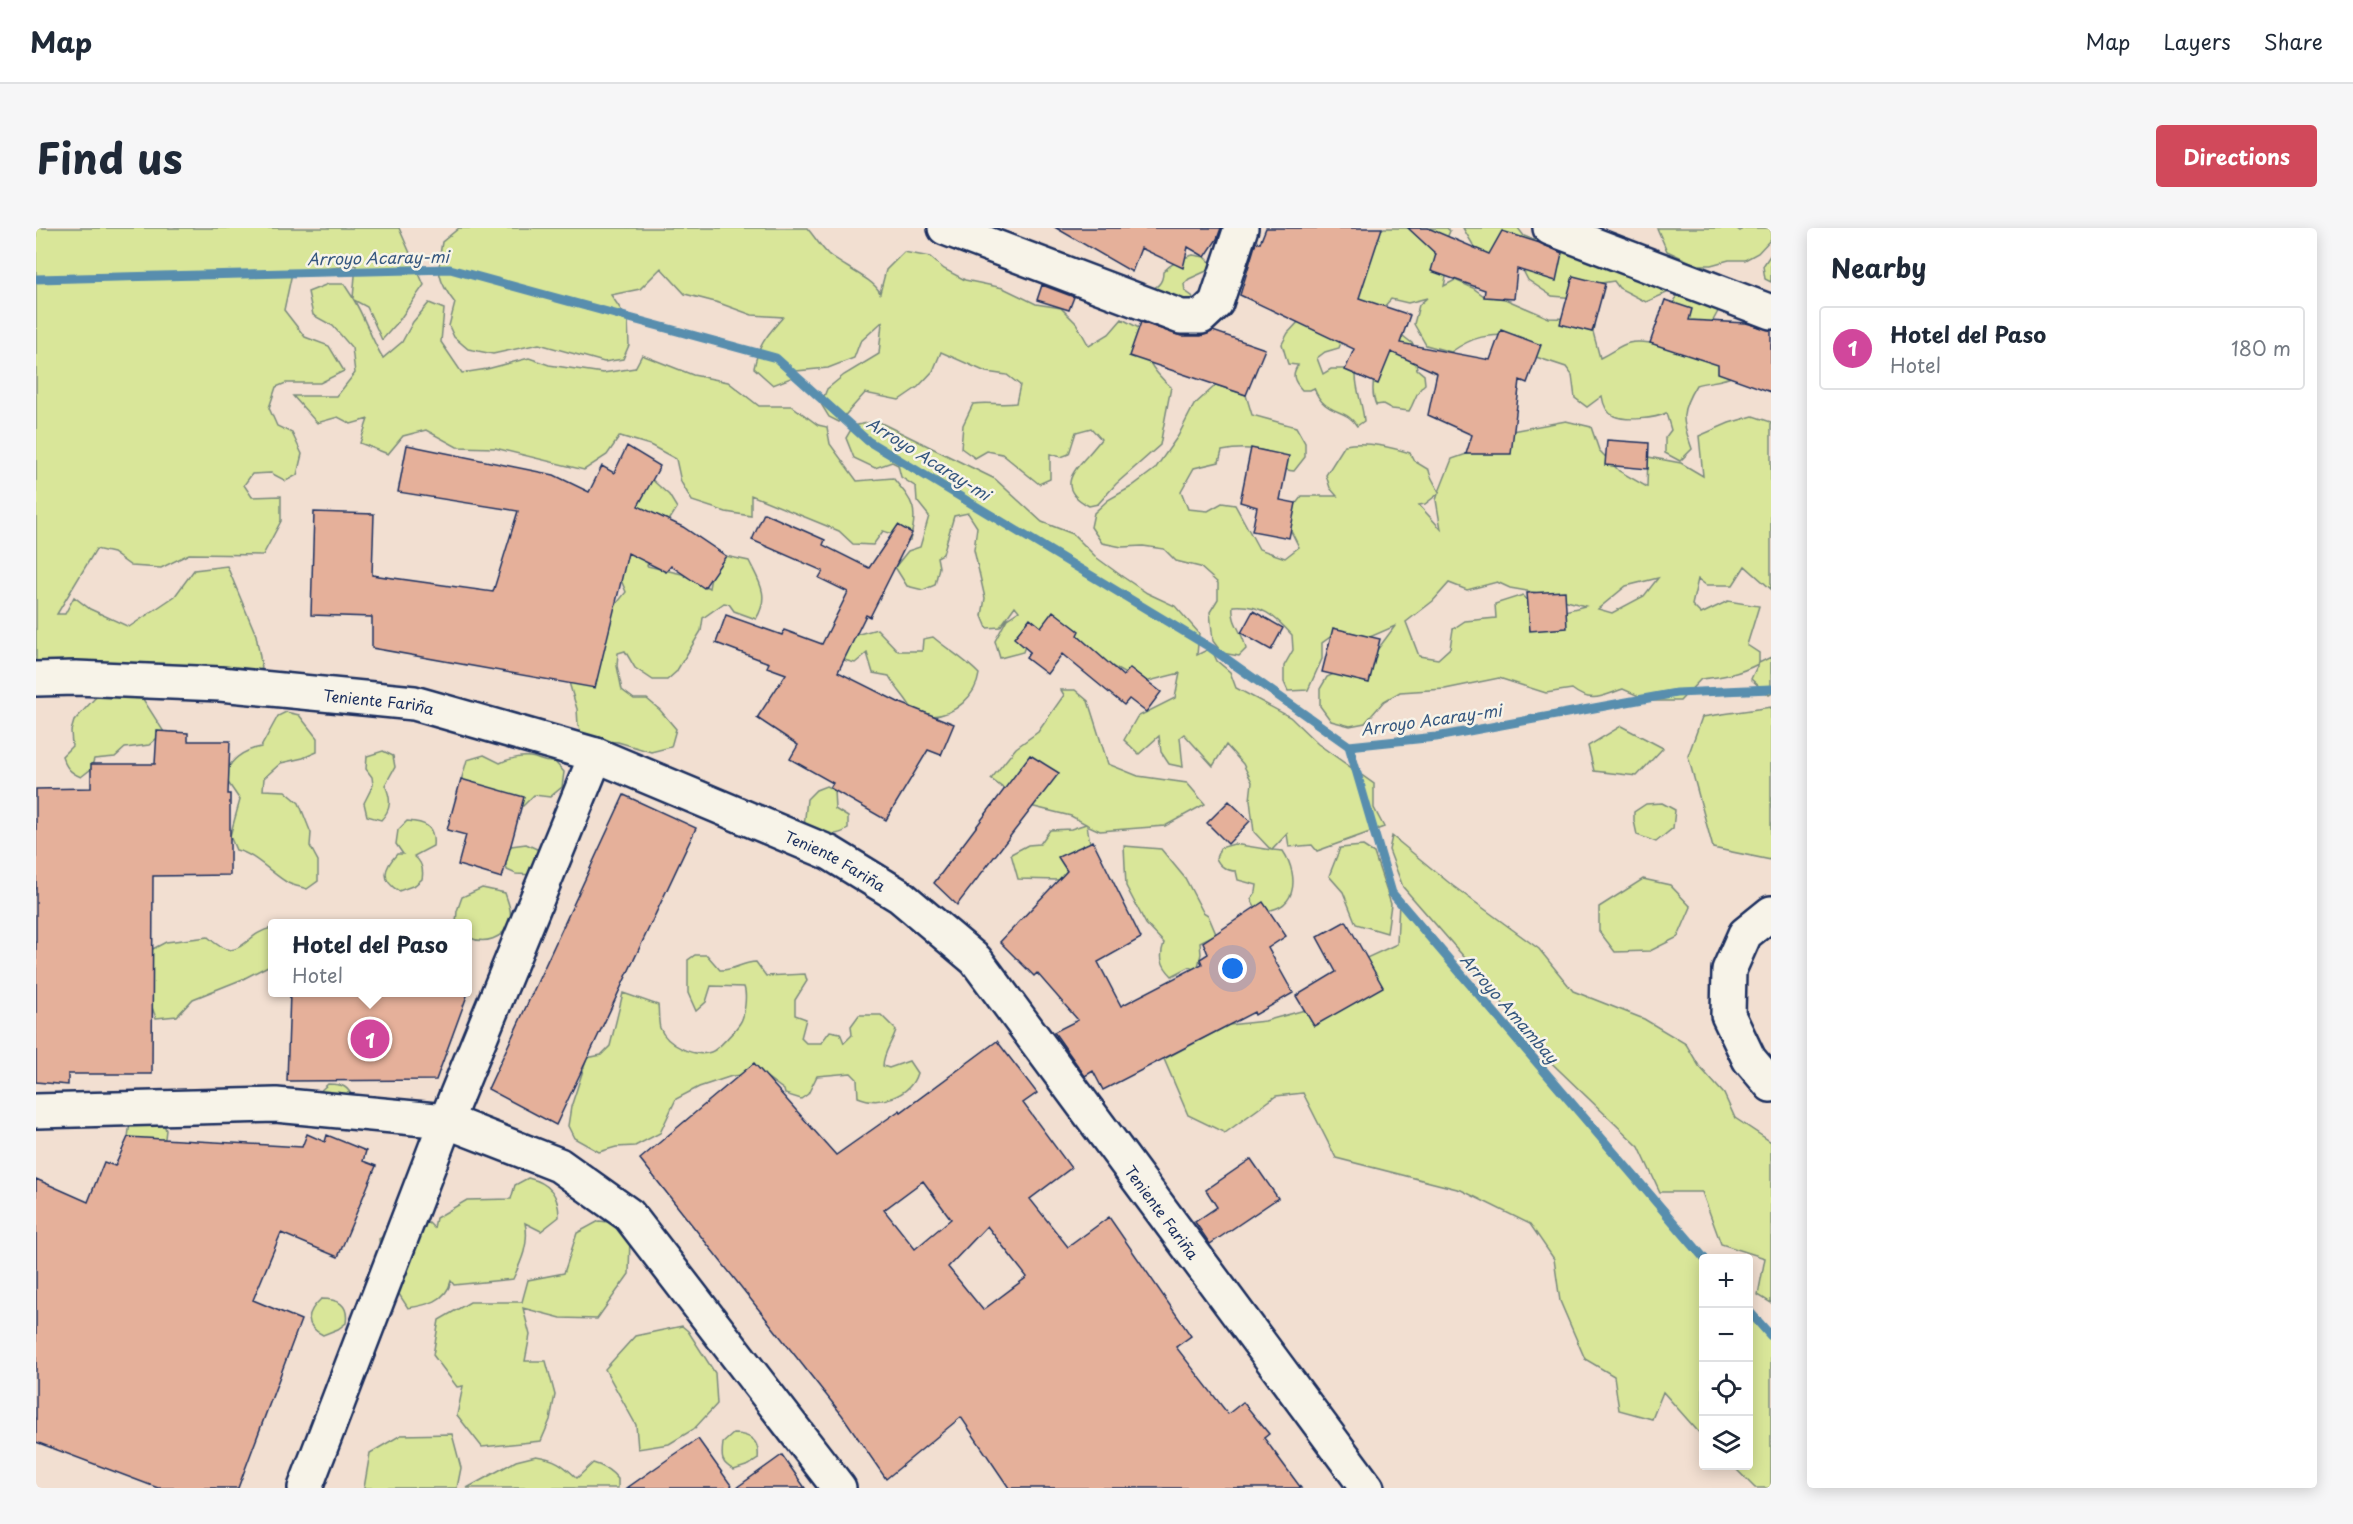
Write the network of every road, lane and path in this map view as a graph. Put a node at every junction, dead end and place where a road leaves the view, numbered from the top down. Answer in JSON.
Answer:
{"nodes":[{"id":1,"x":945,"y":228,"type":"edge"},
{"id":2,"x":1241,"y":228,"type":"edge"},
{"id":3,"x":1550,"y":228,"type":"edge"},
{"id":4,"x":1771,"y":312,"type":"edge"},
{"id":5,"x":36,"y":679,"type":"edge"},
{"id":6,"x":596,"y":755,"type":"junction"},
{"id":7,"x":1771,"y":913,"type":"edge"},
{"id":8,"x":1771,"y":1084,"type":"edge"},
{"id":9,"x":36,"y":1111,"type":"edge"},
{"id":10,"x":446,"y":1121,"type":"junction"},
{"id":11,"x":310,"y":1475,"type":"edge"},
{"id":12,"x":335,"y":1488,"type":"edge"},
{"id":13,"x":839,"y":1488,"type":"edge"},
{"id":14,"x":1367,"y":1488,"type":"edge"}],
"edges":[{"from":1,"to":2,"type":"street"},
{"from":3,"to":4,"type":"street"},
{"from":5,"to":6,"type":"street","name":"Teniente Fariña"},
{"from":6,"to":10,"type":"street"},
{"from":6,"to":14,"type":"street","name":"Teniente Fariña"},
{"from":7,"to":8,"type":"street"},
{"from":9,"to":10,"type":"street"},
{"from":10,"to":11,"type":"street"},
{"from":10,"to":13,"type":"street"},
{"from":11,"to":12,"type":"street"}]}
